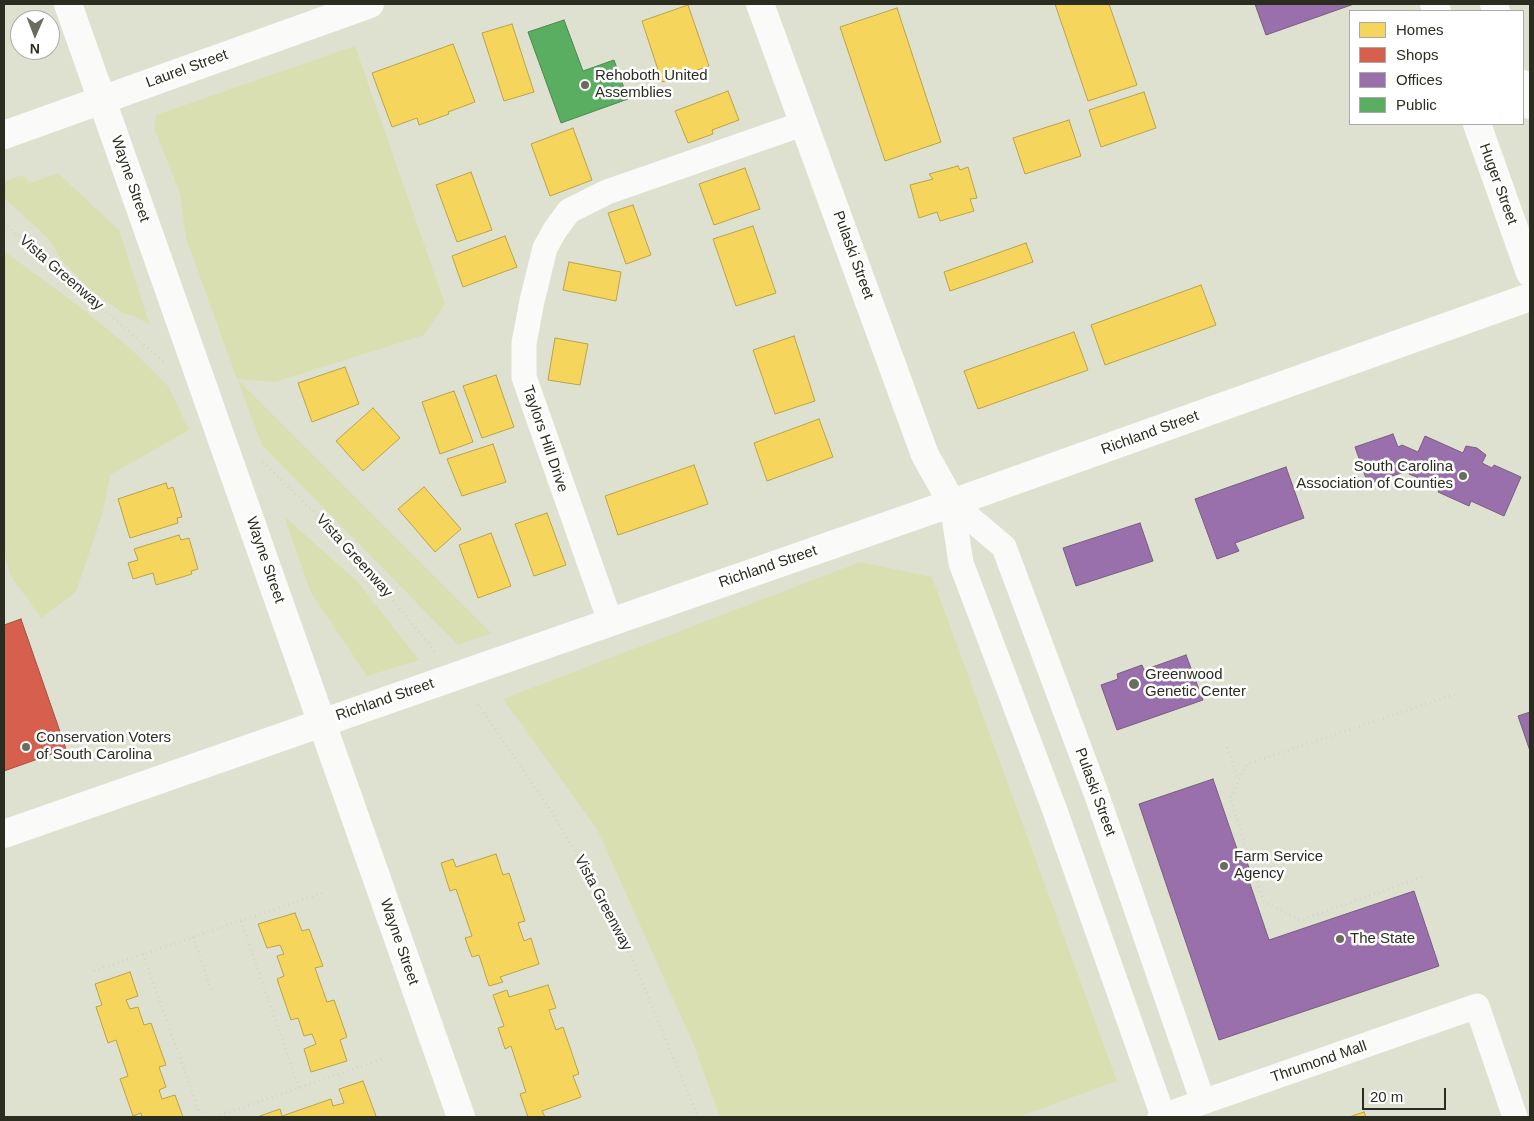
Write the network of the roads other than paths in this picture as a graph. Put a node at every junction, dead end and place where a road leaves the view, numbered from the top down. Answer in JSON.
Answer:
{"nodes":[{"id":1,"x":68,"y":4,"type":"edge"},
{"id":2,"x":370,"y":4,"type":"edge"},
{"id":3,"x":760,"y":4,"type":"edge"},
{"id":4,"x":1524,"y":87,"type":"edge"},
{"id":5,"x":102,"y":99,"type":"junction"},
{"id":6,"x":1530,"y":105,"type":"edge"},
{"id":7,"x":805,"y":124,"type":"junction"},
{"id":8,"x":1477,"y":125,"type":"edge"},
{"id":9,"x":4,"y":135,"type":"edge"},
{"id":10,"x":1530,"y":273,"type":"edge"},
{"id":11,"x":1530,"y":297,"type":"edge"},
{"id":12,"x":952,"y":503,"type":"junction"},
{"id":13,"x":610,"y":622,"type":"junction"},
{"id":14,"x":322,"y":722,"type":"junction"},
{"id":15,"x":4,"y":834,"type":"edge"},
{"id":16,"x":1203,"y":1102,"type":"junction"},
{"id":17,"x":461,"y":1117,"type":"edge"},
{"id":18,"x":1162,"y":1117,"type":"edge"},
{"id":19,"x":1515,"y":1117,"type":"edge"}],
"edges":[{"from":1,"to":5,"type":"main road","name":"Wayne Street"},
{"from":2,"to":5,"type":"main road","name":"Laurel Street"},
{"from":3,"to":7,"type":"main road","name":"Pulaski Street"},
{"from":4,"to":6,"type":"main road"},
{"from":5,"to":9,"type":"main road","name":"Laurel Street"},
{"from":5,"to":14,"type":"main road","name":"Wayne Street"},
{"from":7,"to":12,"type":"main road","name":"Pulaski Street"},
{"from":7,"to":13,"type":"street","name":"Taylors Hill Drive"},
{"from":8,"to":10,"type":"main road","name":"Huger Street"},
{"from":11,"to":12,"type":"main road","name":"Richland Street"},
{"from":12,"to":13,"type":"main road","name":"Richland Street"},
{"from":12,"to":16,"type":"street","name":"Pulaski Street"},
{"from":12,"to":18,"type":"street","name":"Pulaski Street"},
{"from":13,"to":14,"type":"main road","name":"Richland Street"},
{"from":14,"to":15,"type":"main road","name":"Richland Street"},
{"from":14,"to":17,"type":"main road","name":"Wayne Street"},
{"from":16,"to":18,"type":"street","name":"Thrumond Mall"},
{"from":16,"to":19,"type":"street","name":"Thrumond Mall"}]}
